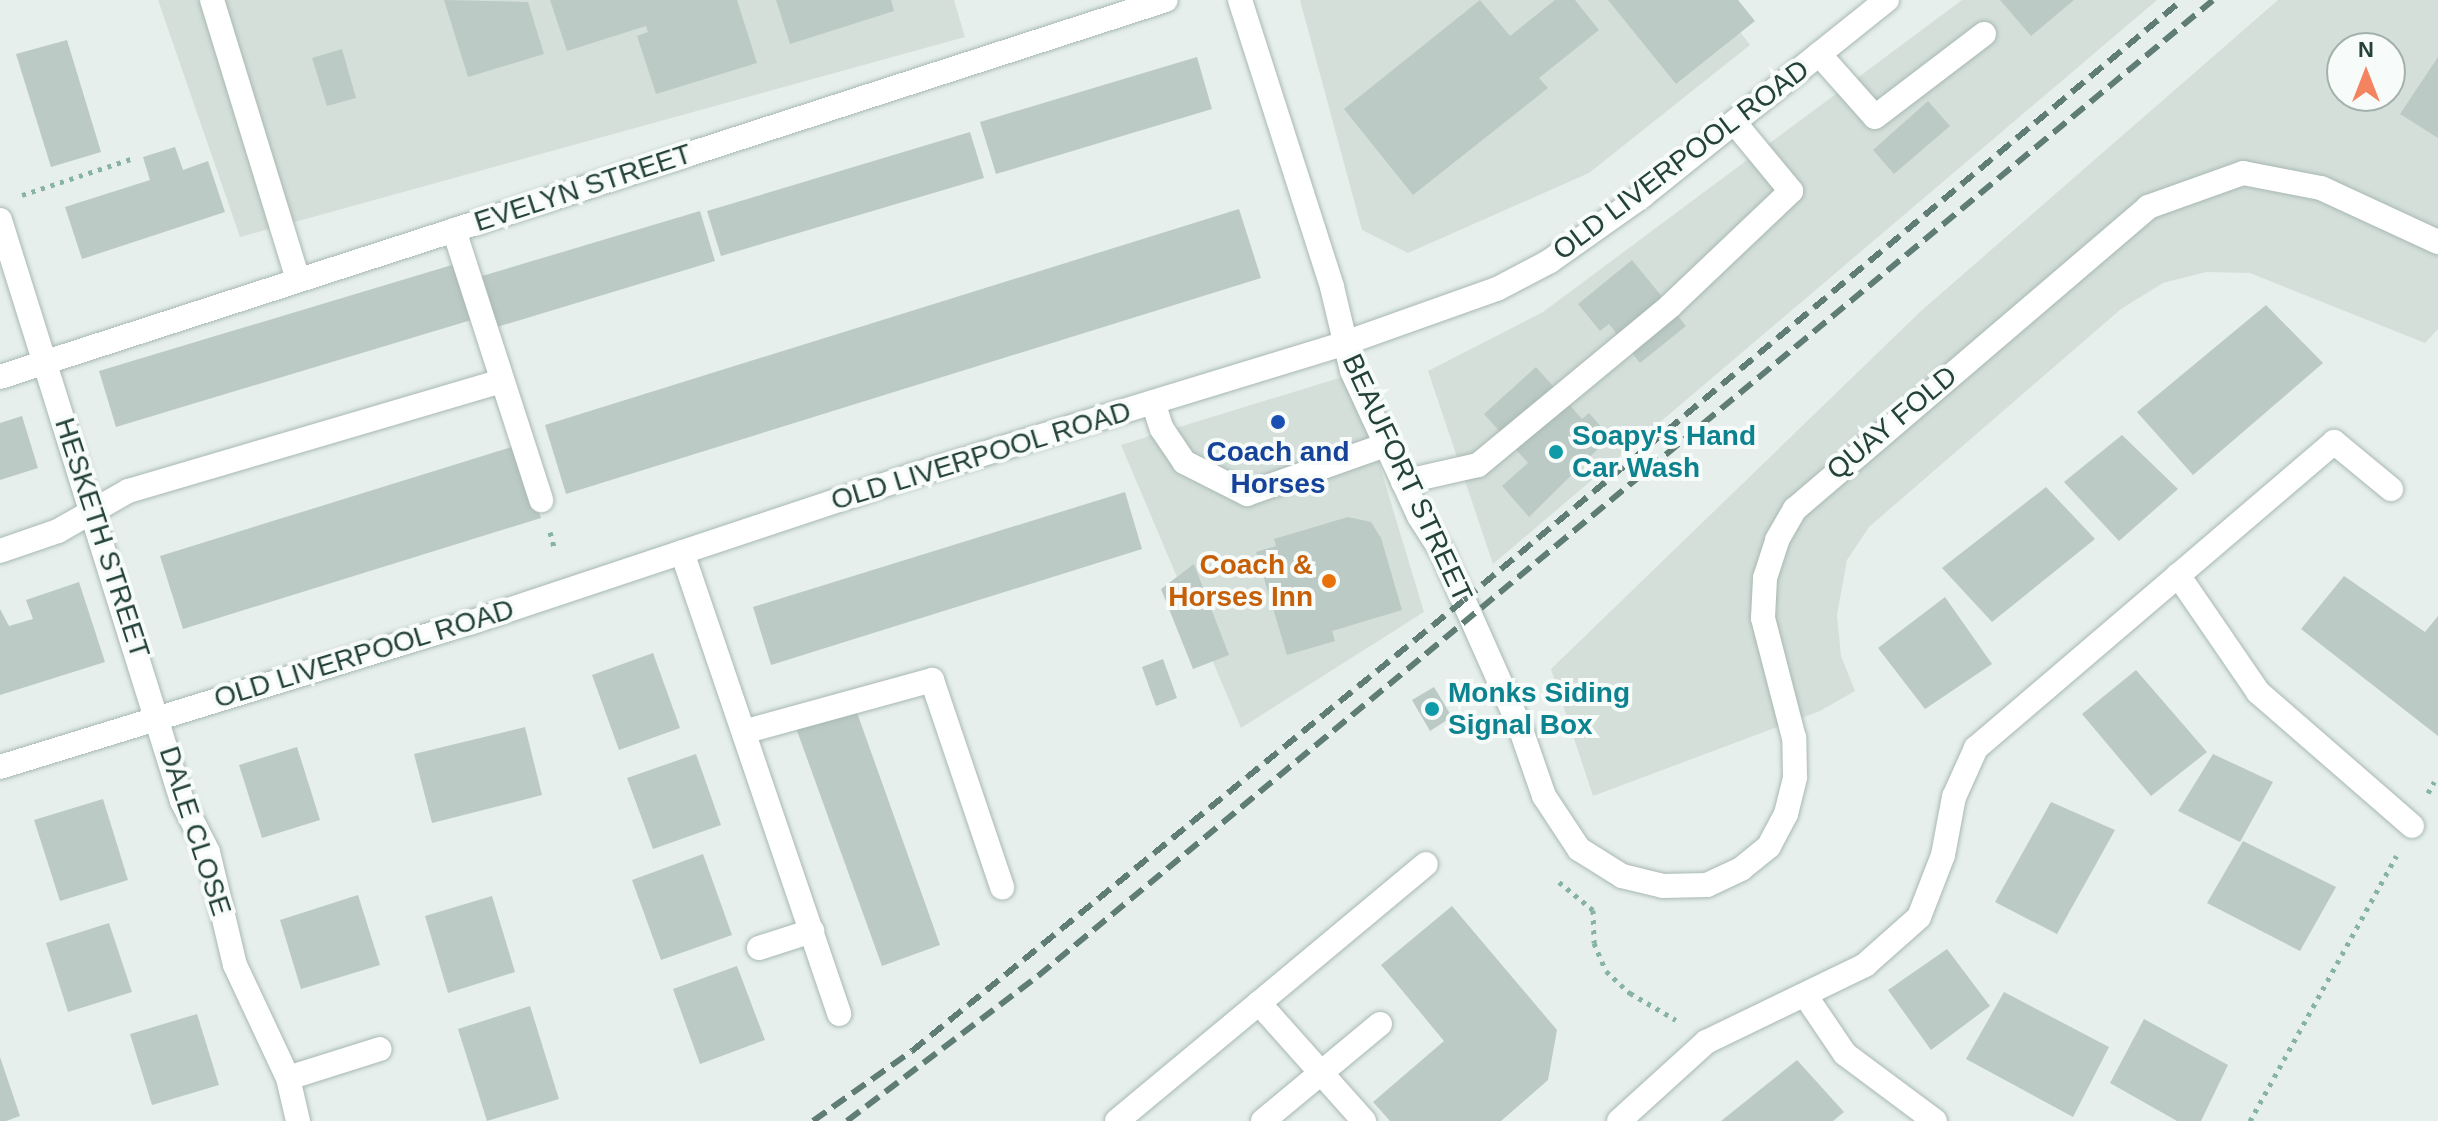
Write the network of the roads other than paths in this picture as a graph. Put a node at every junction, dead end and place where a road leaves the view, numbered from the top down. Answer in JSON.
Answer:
{"nodes":[{"id":1,"x":212,"y":0,"type":"edge"},
{"id":2,"x":1166,"y":0,"type":"edge"},
{"id":3,"x":1240,"y":0,"type":"edge"},
{"id":4,"x":1887,"y":0,"type":"edge"},
{"id":5,"x":1984,"y":34,"type":"dead end"},
{"id":6,"x":1819,"y":54,"type":"junction"},
{"id":7,"x":1734,"y":122,"type":"junction"},
{"id":8,"x":0,"y":220,"type":"edge"},
{"id":9,"x":454,"y":230,"type":"junction"},
{"id":10,"x":2438,"y":242,"type":"edge"},
{"id":11,"x":298,"y":280,"type":"junction"},
{"id":12,"x":1345,"y":343,"type":"junction"},
{"id":13,"x":45,"y":361,"type":"junction"},
{"id":14,"x":0,"y":377,"type":"edge"},
{"id":15,"x":501,"y":381,"type":"junction"},
{"id":16,"x":1153,"y":402,"type":"junction"},
{"id":17,"x":1385,"y":445,"type":"junction"},
{"id":18,"x":1403,"y":482,"type":"junction"},
{"id":19,"x":2391,"y":489,"type":"dead end"},
{"id":20,"x":541,"y":500,"type":"dead end"},
{"id":21,"x":94,"y":510,"type":"junction"},
{"id":22,"x":0,"y":551,"type":"edge"},
{"id":23,"x":682,"y":552,"type":"junction"},
{"id":24,"x":2178,"y":575,"type":"junction"},
{"id":25,"x":158,"y":716,"type":"junction"},
{"id":26,"x":747,"y":731,"type":"junction"},
{"id":27,"x":0,"y":767,"type":"edge"},
{"id":28,"x":2412,"y":826,"type":"road end"},
{"id":29,"x":1426,"y":864,"type":"dead end"},
{"id":30,"x":1622,"y":876,"type":"joint"},
{"id":31,"x":1002,"y":887,"type":"dead end"},
{"id":32,"x":812,"y":931,"type":"junction"},
{"id":33,"x":759,"y":948,"type":"dead end"},
{"id":34,"x":1805,"y":995,"type":"junction"},
{"id":35,"x":1259,"y":1003,"type":"junction"},
{"id":36,"x":839,"y":1014,"type":"dead end"},
{"id":37,"x":1380,"y":1024,"type":"dead end"},
{"id":38,"x":380,"y":1049,"type":"dead end"},
{"id":39,"x":1320,"y":1072,"type":"junction"},
{"id":40,"x":288,"y":1078,"type":"junction"},
{"id":41,"x":298,"y":1121,"type":"edge"},
{"id":42,"x":1117,"y":1121,"type":"edge"},
{"id":43,"x":1263,"y":1121,"type":"edge"},
{"id":44,"x":1364,"y":1121,"type":"edge"},
{"id":45,"x":1619,"y":1121,"type":"edge"},
{"id":46,"x":1935,"y":1121,"type":"edge"}],
"edges":[{"from":1,"to":11,"type":"street"},
{"from":2,"to":9,"type":"street","name":"EVELYN STREET"},
{"from":3,"to":12,"type":"street","name":"BEAUFORT STREET"},
{"from":4,"to":6,"type":"street","name":"OLD LIVERPOOL ROAD"},
{"from":5,"to":6,"type":"street"},
{"from":6,"to":7,"type":"street","name":"OLD LIVERPOOL ROAD"},
{"from":7,"to":12,"type":"street","name":"OLD LIVERPOOL ROAD"},
{"from":7,"to":18,"type":"street"},
{"from":8,"to":13,"type":"street","name":"HESKETH STREET"},
{"from":9,"to":11,"type":"street","name":"EVELYN STREET"},
{"from":9,"to":15,"type":"street"},
{"from":10,"to":30,"type":"street","name":"QUAY FOLD"},
{"from":11,"to":13,"type":"street","name":"EVELYN STREET"},
{"from":12,"to":16,"type":"street","name":"OLD LIVERPOOL ROAD"},
{"from":12,"to":17,"type":"street","name":"BEAUFORT STREET"},
{"from":13,"to":14,"type":"street","name":"EVELYN STREET"},
{"from":13,"to":21,"type":"street","name":"HESKETH STREET"},
{"from":15,"to":20,"type":"street"},
{"from":15,"to":21,"type":"street"},
{"from":16,"to":17,"type":"street"},
{"from":16,"to":23,"type":"street","name":"OLD LIVERPOOL ROAD"},
{"from":17,"to":18,"type":"street","name":"BEAUFORT STREET"},
{"from":18,"to":30,"type":"street","name":"BEAUFORT STREET"},
{"from":19,"to":24,"type":"street"},
{"from":21,"to":22,"type":"street"},
{"from":21,"to":25,"type":"street","name":"HESKETH STREET"},
{"from":23,"to":25,"type":"street","name":"OLD LIVERPOOL ROAD"},
{"from":23,"to":26,"type":"street"},
{"from":24,"to":28,"type":"street"},
{"from":24,"to":34,"type":"street"},
{"from":25,"to":27,"type":"street","name":"OLD LIVERPOOL ROAD"},
{"from":25,"to":40,"type":"street","name":"DALE CLOSE"},
{"from":26,"to":31,"type":"street"},
{"from":26,"to":32,"type":"street"},
{"from":29,"to":35,"type":"street"},
{"from":32,"to":33,"type":"street"},
{"from":32,"to":36,"type":"street"},
{"from":34,"to":45,"type":"street"},
{"from":34,"to":46,"type":"street"},
{"from":35,"to":39,"type":"street"},
{"from":35,"to":42,"type":"street"},
{"from":37,"to":39,"type":"street"},
{"from":38,"to":40,"type":"street"},
{"from":39,"to":43,"type":"street"},
{"from":39,"to":44,"type":"street"},
{"from":40,"to":41,"type":"street","name":"DALE CLOSE"}]}
